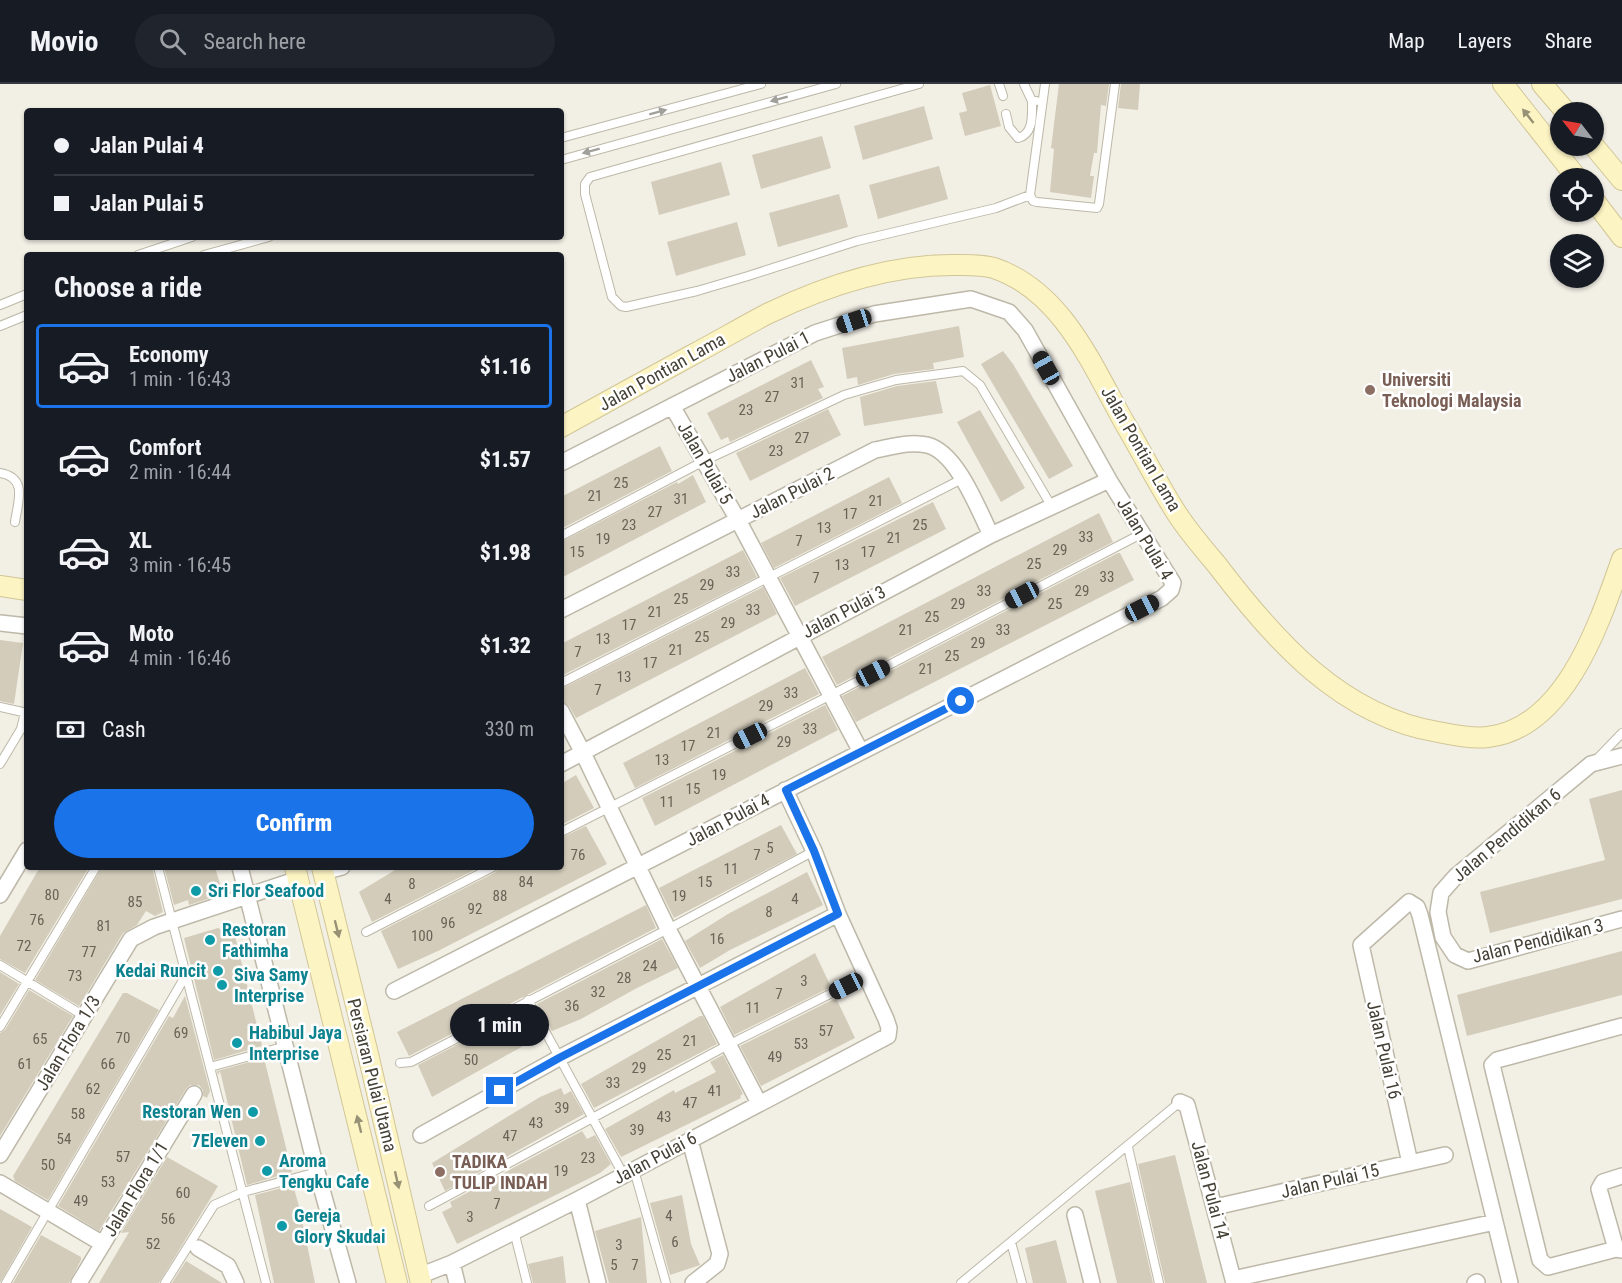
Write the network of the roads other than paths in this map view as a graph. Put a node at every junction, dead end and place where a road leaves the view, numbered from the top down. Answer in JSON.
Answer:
{"nodes":[{"id":1,"x":761,"y":84,"type":"edge"},
{"id":2,"x":836,"y":84,"type":"edge"},
{"id":3,"x":919,"y":84,"type":"edge"},
{"id":4,"x":999,"y":84,"type":"edge"},
{"id":5,"x":1023,"y":84,"type":"edge"},
{"id":6,"x":1045,"y":84,"type":"edge"},
{"id":7,"x":1114,"y":84,"type":"edge"},
{"id":8,"x":1503,"y":84,"type":"edge"},
{"id":9,"x":1542,"y":84,"type":"edge"},
{"id":10,"x":1003,"y":96,"type":"dead end"},
{"id":11,"x":1043,"y":99,"type":"junction"},
{"id":12,"x":1032,"y":101,"type":"junction"},
{"id":13,"x":1557,"y":102,"type":"edge"},
{"id":14,"x":1006,"y":114,"type":"dead end"},
{"id":15,"x":564,"y":137,"type":"edge"},
{"id":16,"x":1602,"y":156,"type":"edge"},
{"id":17,"x":564,"y":159,"type":"edge"},
{"id":18,"x":1569,"y":168,"type":"edge"},
{"id":19,"x":1622,"y":180,"type":"edge"},
{"id":20,"x":1030,"y":195,"type":"junction"},
{"id":21,"x":1604,"y":214,"type":"edge"},
{"id":22,"x":1622,"y":237,"type":"edge"},
{"id":23,"x":183,"y":240,"type":"edge"},
{"id":24,"x":258,"y":240,"type":"edge"},
{"id":25,"x":147,"y":252,"type":"edge"},
{"id":26,"x":215,"y":252,"type":"edge"},
{"id":27,"x":24,"y":295,"type":"edge"},
{"id":28,"x":0,"y":305,"type":"edge"},
{"id":29,"x":24,"y":316,"type":"edge"},
{"id":30,"x":0,"y":326,"type":"edge"},
{"id":31,"x":672,"y":406,"type":"junction"},
{"id":32,"x":564,"y":426,"type":"edge"},
{"id":33,"x":564,"y":461,"type":"edge"},
{"id":34,"x":704,"y":461,"type":"junction"},
{"id":35,"x":0,"y":473,"type":"edge"},
{"id":36,"x":962,"y":479,"type":"junction"},
{"id":37,"x":1109,"y":480,"type":"junction"},
{"id":38,"x":1052,"y":507,"type":"junction"},
{"id":39,"x":738,"y":520,"type":"junction"},
{"id":40,"x":15,"y":522,"type":"dead end"},
{"id":41,"x":1143,"y":533,"type":"junction"},
{"id":42,"x":564,"y":534,"type":"edge"},
{"id":43,"x":992,"y":535,"type":"junction"},
{"id":44,"x":1622,"y":559,"type":"edge"},
{"id":45,"x":769,"y":578,"type":"junction"},
{"id":46,"x":0,"y":586,"type":"edge"},
{"id":47,"x":24,"y":590,"type":"edge"},
{"id":48,"x":564,"y":608,"type":"edge"},
{"id":49,"x":0,"y":623,"type":"edge"},
{"id":50,"x":24,"y":626,"type":"edge"},
{"id":51,"x":799,"y":636,"type":"junction"},
{"id":52,"x":564,"y":681,"type":"edge"},
{"id":53,"x":831,"y":695,"type":"junction"},
{"id":54,"x":0,"y":707,"type":"edge"},
{"id":55,"x":24,"y":713,"type":"edge"},
{"id":56,"x":564,"y":716,"type":"edge"},
{"id":57,"x":24,"y":719,"type":"edge"},
{"id":58,"x":1622,"y":733,"type":"edge"},
{"id":59,"x":861,"y":752,"type":"junction"},
{"id":60,"x":584,"y":753,"type":"junction"},
{"id":61,"x":1622,"y":756,"type":"edge"},
{"id":62,"x":564,"y":763,"type":"edge"},
{"id":63,"x":0,"y":764,"type":"edge"},
{"id":64,"x":1591,"y":764,"type":"junction"},
{"id":65,"x":786,"y":790,"type":"junction"},
{"id":66,"x":609,"y":807,"type":"junction"},
{"id":67,"x":564,"y":830,"type":"edge"},
{"id":68,"x":814,"y":851,"type":"junction"},
{"id":69,"x":24,"y":855,"type":"edge"},
{"id":70,"x":638,"y":867,"type":"junction"},
{"id":71,"x":94,"y":870,"type":"edge"},
{"id":72,"x":159,"y":870,"type":"edge"},
{"id":73,"x":241,"y":870,"type":"edge"},
{"id":74,"x":321,"y":870,"type":"edge"},
{"id":75,"x":329,"y":870,"type":"edge"},
{"id":76,"x":487,"y":870,"type":"edge"},
{"id":77,"x":297,"y":873,"type":"edge"},
{"id":78,"x":0,"y":896,"type":"edge"},
{"id":79,"x":247,"y":896,"type":"junction"},
{"id":80,"x":838,"y":914,"type":"junction"},
{"id":81,"x":1622,"y":919,"type":"edge"},
{"id":82,"x":172,"y":921,"type":"junction"},
{"id":83,"x":668,"y":929,"type":"junction"},
{"id":84,"x":366,"y":932,"type":"dead end"},
{"id":85,"x":1455,"y":955,"type":"joint"},
{"id":86,"x":0,"y":965,"type":"edge"},
{"id":87,"x":186,"y":975,"type":"junction"},
{"id":88,"x":866,"y":976,"type":"junction"},
{"id":89,"x":27,"y":982,"type":"junction"},
{"id":90,"x":699,"y":986,"type":"junction"},
{"id":91,"x":394,"y":991,"type":"dead end"},
{"id":92,"x":528,"y":1000,"type":"junction"},
{"id":93,"x":84,"y":1016,"type":"junction"},
{"id":94,"x":1622,"y":1026,"type":"edge"},
{"id":95,"x":0,"y":1027,"type":"edge"},
{"id":96,"x":728,"y":1045,"type":"junction"},
{"id":97,"x":286,"y":1046,"type":"junction"},
{"id":98,"x":559,"y":1058,"type":"junction"},
{"id":99,"x":400,"y":1063,"type":"dead end"},
{"id":100,"x":210,"y":1067,"type":"junction"},
{"id":101,"x":194,"y":1094,"type":"dead end"},
{"id":102,"x":1180,"y":1102,"type":"joint"},
{"id":103,"x":759,"y":1103,"type":"junction"},
{"id":104,"x":591,"y":1118,"type":"junction"},
{"id":105,"x":421,"y":1135,"type":"dead end"},
{"id":106,"x":690,"y":1140,"type":"junction"},
{"id":107,"x":1128,"y":1147,"type":"junction"},
{"id":108,"x":0,"y":1155,"type":"edge"},
{"id":109,"x":1445,"y":1155,"type":"dead end"},
{"id":110,"x":1410,"y":1163,"type":"junction"},
{"id":111,"x":317,"y":1172,"type":"junction"},
{"id":112,"x":628,"y":1172,"type":"junction"},
{"id":113,"x":1622,"y":1176,"type":"edge"},
{"id":114,"x":0,"y":1184,"type":"edge"},
{"id":115,"x":243,"y":1192,"type":"junction"},
{"id":116,"x":577,"y":1200,"type":"junction"},
{"id":117,"x":429,"y":1206,"type":"dead end"},
{"id":118,"x":1215,"y":1207,"type":"junction"},
{"id":119,"x":48,"y":1212,"type":"junction"},
{"id":120,"x":1075,"y":1215,"type":"dead end"},
{"id":121,"x":1495,"y":1222,"type":"junction"},
{"id":122,"x":514,"y":1232,"type":"junction"},
{"id":123,"x":1011,"y":1242,"type":"junction"},
{"id":124,"x":103,"y":1244,"type":"junction"},
{"id":125,"x":198,"y":1248,"type":"dead end"},
{"id":126,"x":1619,"y":1249,"type":"edge"},
{"id":127,"x":452,"y":1263,"type":"junction"},
{"id":128,"x":420,"y":1279,"type":"edge"},
{"id":129,"x":1233,"y":1281,"type":"edge"},
{"id":130,"x":6,"y":1283,"type":"edge"},
{"id":131,"x":79,"y":1283,"type":"edge"},
{"id":132,"x":165,"y":1283,"type":"edge"},
{"id":133,"x":236,"y":1283,"type":"edge"},
{"id":134,"x":266,"y":1283,"type":"edge"},
{"id":135,"x":348,"y":1283,"type":"edge"},
{"id":136,"x":397,"y":1283,"type":"edge"},
{"id":137,"x":457,"y":1283,"type":"edge"},
{"id":138,"x":527,"y":1283,"type":"edge"},
{"id":139,"x":598,"y":1283,"type":"edge"},
{"id":140,"x":666,"y":1283,"type":"edge"},
{"id":141,"x":693,"y":1283,"type":"edge"},
{"id":142,"x":961,"y":1283,"type":"edge"},
{"id":143,"x":1022,"y":1283,"type":"edge"},
{"id":144,"x":1092,"y":1283,"type":"edge"},
{"id":145,"x":1159,"y":1283,"type":"edge"},
{"id":146,"x":1510,"y":1283,"type":"edge"}],
"edges":[{"from":15,"to":1,"type":"lane","one_way":true},
{"from":2,"to":17,"type":"lane","one_way":true},
{"from":3,"to":20,"type":"lane"},
{"from":4,"to":10,"type":"lane"},
{"from":5,"to":12,"type":"lane"},
{"from":6,"to":11,"type":"lane"},
{"from":7,"to":20,"type":"lane"},
{"from":18,"to":8,"type":"street","one_way":true},
{"from":9,"to":13,"type":"street"},
{"from":11,"to":12,"type":"lane"},
{"from":11,"to":20,"type":"lane"},
{"from":12,"to":14,"type":"lane"},
{"from":16,"to":19,"type":"street"},
{"from":21,"to":22,"type":"street"},
{"from":23,"to":25,"type":"lane"},
{"from":24,"to":26,"type":"lane"},
{"from":27,"to":28,"type":"lane"},
{"from":29,"to":30,"type":"lane"},
{"from":31,"to":33,"type":"street","name":"Jalan Pulai 1"},
{"from":31,"to":34,"type":"street","name":"Jalan Pulai 5"},
{"from":31,"to":37,"type":"street","name":"Jalan Pulai 1"},
{"from":32,"to":44,"type":"street","name":"Jalan Pontian Lama"},
{"from":34,"to":38,"type":"lane"},
{"from":34,"to":39,"type":"street","name":"Jalan Pulai 5"},
{"from":34,"to":42,"type":"lane"},
{"from":35,"to":40,"type":"lane"},
{"from":36,"to":39,"type":"street","name":"Jalan Pulai 2"},
{"from":36,"to":43,"type":"street","name":"Jalan Pulai 2"},
{"from":36,"to":45,"type":"lane"},
{"from":37,"to":38,"type":"street","name":"Jalan Pulai 3"},
{"from":37,"to":41,"type":"street","name":"Jalan Pulai 4"},
{"from":38,"to":43,"type":"street","name":"Jalan Pulai 3"},
{"from":39,"to":45,"type":"street","name":"Jalan Pulai 5"},
{"from":39,"to":48,"type":"street","name":"Jalan Pulai 2"},
{"from":41,"to":53,"type":"lane"},
{"from":41,"to":59,"type":"street","name":"Jalan Pulai 4"},
{"from":43,"to":51,"type":"street","name":"Jalan Pulai 3"},
{"from":45,"to":51,"type":"street","name":"Jalan Pulai 5"},
{"from":45,"to":52,"type":"lane"},
{"from":46,"to":47,"type":"street"},
{"from":49,"to":50,"type":"street"},
{"from":51,"to":53,"type":"street","name":"Jalan Pulai 5"},
{"from":51,"to":60,"type":"street","name":"Jalan Pulai 3"},
{"from":53,"to":59,"type":"street","name":"Jalan Pulai 5"},
{"from":53,"to":66,"type":"lane"},
{"from":54,"to":55,"type":"lane"},
{"from":56,"to":60,"type":"street"},
{"from":57,"to":63,"type":"lane"},
{"from":58,"to":64,"type":"lane","name":"Jalan Pendidikan 6"},
{"from":59,"to":65,"type":"street","name":"Jalan Pulai 4"},
{"from":60,"to":62,"type":"street","name":"Jalan Pulai 3"},
{"from":60,"to":66,"type":"street"},
{"from":61,"to":64,"type":"street"},
{"from":64,"to":85,"type":"street","name":"Jalan Pendidikan 6"},
{"from":65,"to":68,"type":"street"},
{"from":65,"to":70,"type":"street","name":"Jalan Pulai 4"},
{"from":66,"to":67,"type":"lane"},
{"from":66,"to":70,"type":"street"},
{"from":68,"to":80,"type":"street"},
{"from":68,"to":83,"type":"lane"},
{"from":69,"to":78,"type":"street"},
{"from":70,"to":83,"type":"street"},
{"from":70,"to":91,"type":"street","name":"Jalan Pulai 4"},
{"from":71,"to":89,"type":"lane"},
{"from":72,"to":82,"type":"lane"},
{"from":73,"to":79,"type":"street"},
{"from":74,"to":77,"type":"street"},
{"from":75,"to":128,"type":"street","name":"Persiaran Pulai Utama","one_way":true},
{"from":76,"to":84,"type":"lane"},
{"from":77,"to":79,"type":"street","name":"Jalan Flora 1/3"},
{"from":136,"to":77,"type":"street","name":"Persiaran Pulai Utama","one_way":true},
{"from":79,"to":82,"type":"street","name":"Jalan Flora 1/3"},
{"from":79,"to":97,"type":"street"},
{"from":80,"to":88,"type":"street"},
{"from":80,"to":90,"type":"street"},
{"from":81,"to":85,"type":"street","name":"Jalan Pendidikan 3"},
{"from":82,"to":87,"type":"lane"},
{"from":82,"to":93,"type":"street","name":"Jalan Flora 1/3"},
{"from":83,"to":90,"type":"street"},
{"from":83,"to":92,"type":"lane"},
{"from":86,"to":89,"type":"lane"},
{"from":87,"to":100,"type":"lane"},
{"from":87,"to":119,"type":"lane"},
{"from":88,"to":96,"type":"lane"},
{"from":88,"to":103,"type":"street","name":"Jalan Pulai 6"},
{"from":89,"to":93,"type":"lane"},
{"from":89,"to":95,"type":"lane"},
{"from":90,"to":96,"type":"street"},
{"from":90,"to":98,"type":"street"},
{"from":92,"to":98,"type":"lane"},
{"from":92,"to":99,"type":"lane"},
{"from":93,"to":108,"type":"street","name":"Jalan Flora 1/3"},
{"from":94,"to":126,"type":"street"},
{"from":96,"to":103,"type":"street"},
{"from":96,"to":104,"type":"lane"},
{"from":97,"to":100,"type":"lane"},
{"from":97,"to":111,"type":"street"},
{"from":98,"to":104,"type":"lane"},
{"from":98,"to":105,"type":"street"},
{"from":100,"to":115,"type":"lane"},
{"from":101,"to":124,"type":"street","name":"Jalan Flora 1/1"},
{"from":102,"to":107,"type":"lane"},
{"from":102,"to":118,"type":"street","name":"Jalan Pulai 14"},
{"from":103,"to":106,"type":"street","name":"Jalan Pulai 6"},
{"from":104,"to":112,"type":"lane"},
{"from":104,"to":117,"type":"lane"},
{"from":106,"to":112,"type":"street","name":"Jalan Pulai 6"},
{"from":106,"to":141,"type":"street"},
{"from":107,"to":123,"type":"lane"},
{"from":107,"to":145,"type":"lane"},
{"from":109,"to":110,"type":"street","name":"Jalan Pulai 15"},
{"from":110,"to":118,"type":"street","name":"Jalan Pulai 15"},
{"from":110,"to":121,"type":"street","name":"Jalan Pulai 16"},
{"from":111,"to":115,"type":"lane"},
{"from":111,"to":135,"type":"street"},
{"from":112,"to":116,"type":"street","name":"Jalan Pulai 6"},
{"from":112,"to":140,"type":"lane"},
{"from":113,"to":126,"type":"street"},
{"from":114,"to":119,"type":"street"},
{"from":115,"to":132,"type":"lane"},
{"from":115,"to":134,"type":"lane"},
{"from":116,"to":122,"type":"street","name":"Jalan Pulai 6"},
{"from":116,"to":139,"type":"street"},
{"from":118,"to":129,"type":"street","name":"Jalan Pulai 14"},
{"from":119,"to":124,"type":"street"},
{"from":119,"to":130,"type":"lane"},
{"from":120,"to":144,"type":"street"},
{"from":121,"to":129,"type":"street"},
{"from":121,"to":146,"type":"street"},
{"from":122,"to":127,"type":"street","name":"Jalan Pulai 6"},
{"from":122,"to":138,"type":"lane"},
{"from":123,"to":142,"type":"lane"},
{"from":123,"to":143,"type":"lane"},
{"from":124,"to":131,"type":"street","name":"Jalan Flora 1/1"},
{"from":125,"to":133,"type":"street"},
{"from":127,"to":128,"type":"street","name":"Jalan Pulai 6"},
{"from":127,"to":137,"type":"street"}]}
